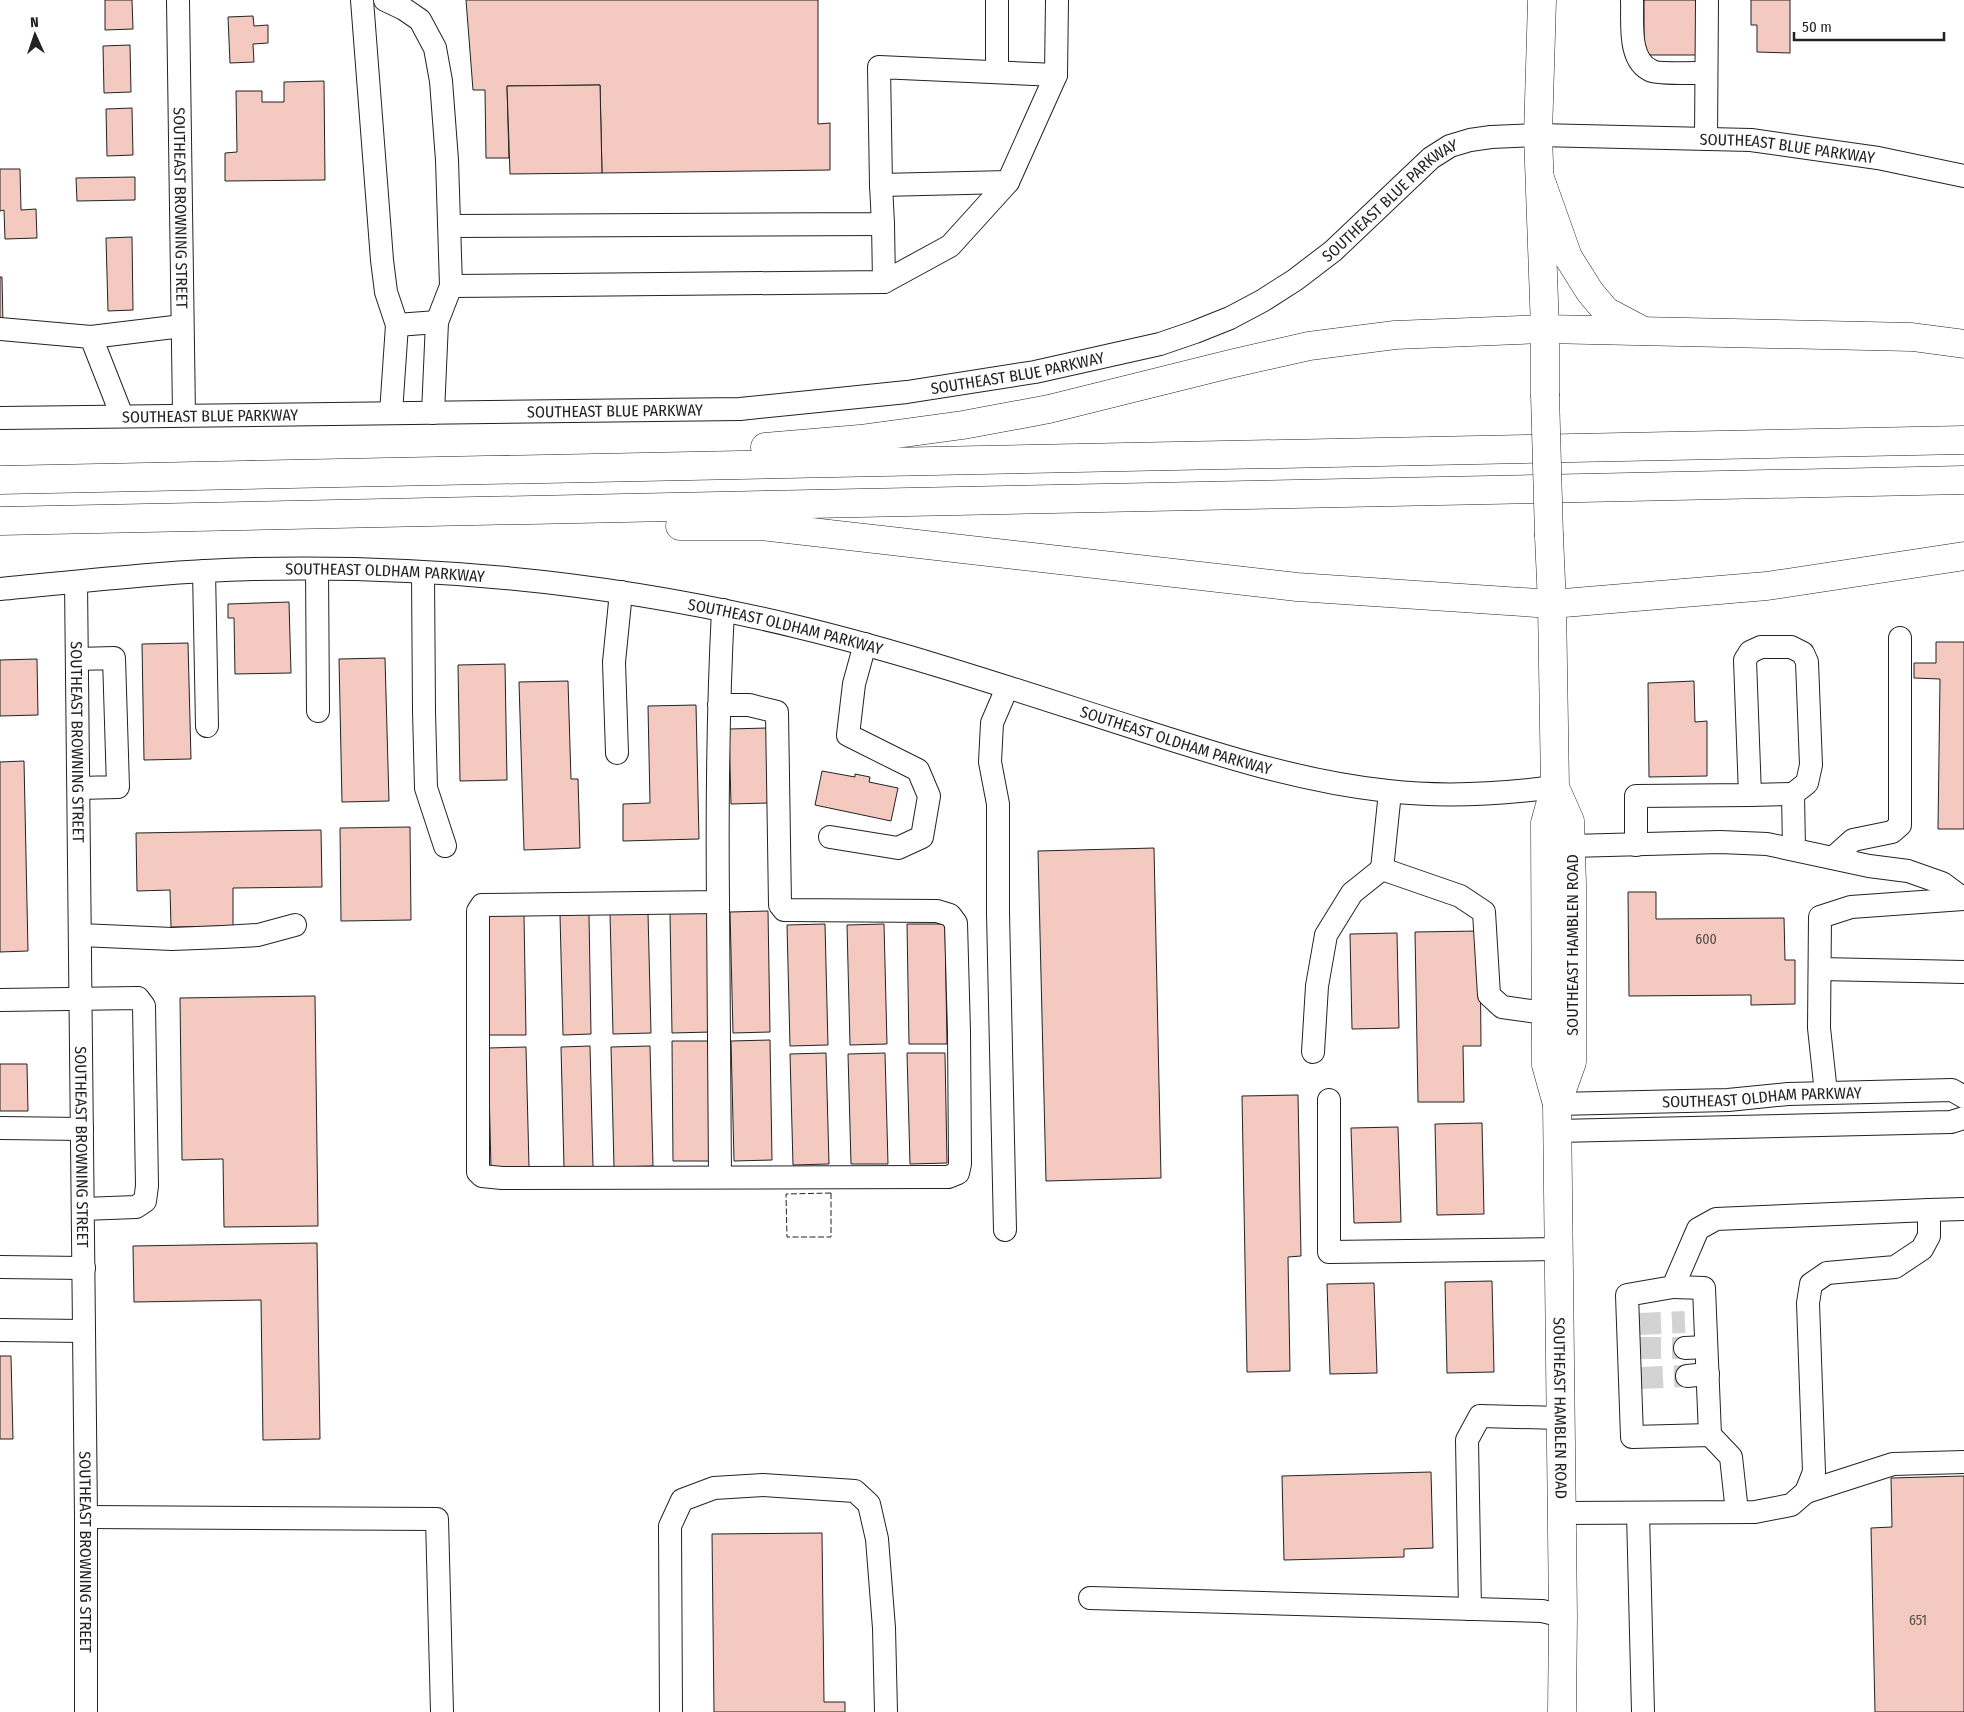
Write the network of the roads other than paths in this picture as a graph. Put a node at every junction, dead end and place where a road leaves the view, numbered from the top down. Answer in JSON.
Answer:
{"nodes":[{"id":1,"x":178,"y":0,"type":"edge"},
{"id":2,"x":362,"y":0,"type":"edge"},
{"id":3,"x":385,"y":0,"type":"edge"},
{"id":4,"x":997,"y":0,"type":"edge"},
{"id":5,"x":1057,"y":0,"type":"edge"},
{"id":6,"x":1542,"y":0,"type":"edge"},
{"id":7,"x":1632,"y":0,"type":"edge"},
{"id":8,"x":1708,"y":0,"type":"edge"},
{"id":9,"x":997,"y":72,"type":"junction"},
{"id":10,"x":1706,"y":73,"type":"junction"},
{"id":11,"x":1056,"y":75,"type":"junction"},
{"id":12,"x":1538,"y":135,"type":"junction"},
{"id":13,"x":1706,"y":139,"type":"junction"},
{"id":14,"x":1964,"y":176,"type":"edge"},
{"id":15,"x":1540,"y":178,"type":"junction"},
{"id":16,"x":1008,"y":182,"type":"junction"},
{"id":17,"x":882,"y":184,"type":"junction"},
{"id":18,"x":883,"y":224,"type":"junction"},
{"id":19,"x":450,"y":226,"type":"junction"},
{"id":20,"x":884,"y":282,"type":"junction"},
{"id":21,"x":451,"y":286,"type":"junction"},
{"id":22,"x":437,"y":322,"type":"junction"},
{"id":23,"x":397,"y":325,"type":"junction"},
{"id":24,"x":182,"y":326,"type":"junction"},
{"id":25,"x":0,"y":329,"type":"edge"},
{"id":26,"x":1544,"y":329,"type":"junction"},
{"id":27,"x":1646,"y":332,"type":"junction"},
{"id":28,"x":90,"y":337,"type":"junction"},
{"id":29,"x":1964,"y":344,"type":"edge"},
{"id":30,"x":391,"y":413,"type":"junction"},
{"id":31,"x":433,"y":413,"type":"junction"},
{"id":32,"x":122,"y":416,"type":"junction"},
{"id":33,"x":184,"y":416,"type":"junction"},
{"id":34,"x":0,"y":418,"type":"edge"},
{"id":35,"x":1964,"y":440,"type":"edge"},
{"id":36,"x":499,"y":469,"type":"junction"},
{"id":37,"x":0,"y":480,"type":"edge"},
{"id":38,"x":1964,"y":480,"type":"edge"},
{"id":39,"x":468,"y":513,"type":"junction"},
{"id":40,"x":0,"y":521,"type":"edge"},
{"id":41,"x":1964,"y":556,"type":"edge"},
{"id":42,"x":317,"y":569,"type":"junction"},
{"id":43,"x":204,"y":571,"type":"junction"},
{"id":44,"x":423,"y":573,"type":"junction"},
{"id":45,"x":76,"y":582,"type":"junction"},
{"id":46,"x":0,"y":589,"type":"edge"},
{"id":47,"x":621,"y":592,"type":"junction"},
{"id":48,"x":1552,"y":604,"type":"junction"},
{"id":49,"x":723,"y":610,"type":"junction"},
{"id":50,"x":1900,"y":638,"type":"dead end"},
{"id":51,"x":864,"y":644,"type":"junction"},
{"id":52,"x":77,"y":659,"type":"junction"},
{"id":53,"x":1007,"y":688,"type":"junction"},
{"id":54,"x":719,"y":706,"type":"junction"},
{"id":55,"x":318,"y":711,"type":"dead end"},
{"id":56,"x":207,"y":726,"type":"dead end"},
{"id":57,"x":617,"y":753,"type":"dead end"},
{"id":58,"x":1555,"y":787,"type":"junction"},
{"id":59,"x":79,"y":788,"type":"junction"},
{"id":60,"x":1390,"y":792,"type":"junction"},
{"id":61,"x":1793,"y":794,"type":"junction"},
{"id":62,"x":1750,"y":795,"type":"junction"},
{"id":63,"x":830,"y":837,"type":"dead end"},
{"id":64,"x":1636,"y":845,"type":"junction"},
{"id":65,"x":445,"y":846,"type":"dead end"},
{"id":66,"x":1571,"y":846,"type":"junction"},
{"id":67,"x":1794,"y":850,"type":"junction"},
{"id":68,"x":1832,"y":858,"type":"junction"},
{"id":69,"x":1382,"y":869,"type":"junction"},
{"id":70,"x":1964,"y":899,"type":"edge"},
{"id":71,"x":718,"y":902,"type":"junction"},
{"id":72,"x":295,"y":925,"type":"dead end"},
{"id":73,"x":80,"y":935,"type":"junction"},
{"id":74,"x":1820,"y":969,"type":"junction"},
{"id":75,"x":1964,"y":972,"type":"edge"},
{"id":76,"x":0,"y":1000,"type":"edge"},
{"id":77,"x":81,"y":1000,"type":"junction"},
{"id":78,"x":1545,"y":1013,"type":"junction"},
{"id":79,"x":1313,"y":1052,"type":"dead end"},
{"id":80,"x":1826,"y":1093,"type":"junction"},
{"id":81,"x":1964,"y":1096,"type":"edge"},
{"id":82,"x":1329,"y":1100,"type":"dead end"},
{"id":83,"x":1557,"y":1104,"type":"junction"},
{"id":84,"x":1964,"y":1118,"type":"edge"},
{"id":85,"x":0,"y":1128,"type":"edge"},
{"id":86,"x":82,"y":1129,"type":"junction"},
{"id":87,"x":1557,"y":1131,"type":"junction"},
{"id":88,"x":720,"y":1177,"type":"junction"},
{"id":89,"x":83,"y":1209,"type":"junction"},
{"id":90,"x":1964,"y":1209,"type":"edge"},
{"id":91,"x":1929,"y":1210,"type":"junction"},
{"id":92,"x":1005,"y":1230,"type":"dead end"},
{"id":93,"x":1558,"y":1249,"type":"junction"},
{"id":94,"x":0,"y":1267,"type":"edge"},
{"id":95,"x":84,"y":1268,"type":"junction"},
{"id":96,"x":1673,"y":1287,"type":"junction"},
{"id":97,"x":0,"y":1330,"type":"edge"},
{"id":98,"x":84,"y":1331,"type":"junction"},
{"id":99,"x":1560,"y":1418,"type":"junction"},
{"id":100,"x":1710,"y":1434,"type":"junction"},
{"id":101,"x":1964,"y":1462,"type":"edge"},
{"id":102,"x":1806,"y":1492,"type":"junction"},
{"id":103,"x":1638,"y":1512,"type":"junction"},
{"id":104,"x":1737,"y":1512,"type":"junction"},
{"id":105,"x":1562,"y":1513,"type":"junction"},
{"id":106,"x":86,"y":1517,"type":"junction"},
{"id":107,"x":1090,"y":1598,"type":"dead end"},
{"id":108,"x":1470,"y":1609,"type":"junction"},
{"id":109,"x":1563,"y":1616,"type":"junction"},
{"id":110,"x":86,"y":1712,"type":"edge"},
{"id":111,"x":442,"y":1712,"type":"edge"},
{"id":112,"x":671,"y":1712,"type":"edge"},
{"id":113,"x":886,"y":1712,"type":"edge"},
{"id":114,"x":1562,"y":1712,"type":"edge"},
{"id":115,"x":1642,"y":1712,"type":"edge"}],
"edges":[{"from":1,"to":24,"type":"street","name":"SOUTHEAST BROWNING STREET"},
{"from":2,"to":23,"type":"street"},
{"from":3,"to":19,"type":"street"},
{"from":4,"to":9,"type":"street"},
{"from":5,"to":11,"type":"street"},
{"from":6,"to":12,"type":"main road","name":"SOUTHEAST HAMBLEN ROAD"},
{"from":7,"to":10,"type":"street"},
{"from":8,"to":10,"type":"street"},
{"from":9,"to":11,"type":"street"},
{"from":9,"to":17,"type":"street"},
{"from":10,"to":13,"type":"street"},
{"from":11,"to":16,"type":"street"},
{"from":12,"to":13,"type":"street","name":"SOUTHEAST BLUE PARKWAY"},
{"from":12,"to":15,"type":"main road","name":"SOUTHEAST HAMBLEN ROAD"},
{"from":12,"to":31,"type":"street","name":"SOUTHEAST BLUE PARKWAY"},
{"from":13,"to":14,"type":"street","name":"SOUTHEAST BLUE PARKWAY"},
{"from":15,"to":26,"type":"main road","name":"SOUTHEAST HAMBLEN ROAD"},
{"from":15,"to":27,"type":"main road"},
{"from":16,"to":17,"type":"street"},
{"from":16,"to":20,"type":"street"},
{"from":17,"to":18,"type":"street"},
{"from":18,"to":19,"type":"street"},
{"from":18,"to":20,"type":"street"},
{"from":19,"to":21,"type":"street"},
{"from":20,"to":21,"type":"street"},
{"from":21,"to":22,"type":"street"},
{"from":22,"to":23,"type":"street"},
{"from":22,"to":31,"type":"street"},
{"from":23,"to":30,"type":"street"},
{"from":24,"to":28,"type":"street"},
{"from":24,"to":33,"type":"street","name":"SOUTHEAST BROWNING STREET"},
{"from":25,"to":28,"type":"street"},
{"from":26,"to":27,"type":"main road"},
{"from":26,"to":36,"type":"main road"},
{"from":26,"to":48,"type":"main road","name":"SOUTHEAST HAMBLEN ROAD","bridge":true},
{"from":27,"to":29,"type":"main road"},
{"from":28,"to":32,"type":"street"},
{"from":30,"to":31,"type":"street","name":"SOUTHEAST BLUE PARKWAY"},
{"from":30,"to":33,"type":"street","name":"SOUTHEAST BLUE PARKWAY"},
{"from":32,"to":33,"type":"street","name":"SOUTHEAST BLUE PARKWAY"},
{"from":32,"to":34,"type":"street","name":"SOUTHEAST BLUE PARKWAY"},
{"from":35,"to":36,"type":"main road"},
{"from":36,"to":37,"type":"main road"},
{"from":38,"to":39,"type":"main road"},
{"from":39,"to":40,"type":"main road"},
{"from":39,"to":48,"type":"main road"},
{"from":41,"to":48,"type":"main road"},
{"from":42,"to":43,"type":"street","name":"SOUTHEAST OLDHAM PARKWAY"},
{"from":42,"to":44,"type":"street","name":"SOUTHEAST OLDHAM PARKWAY"},
{"from":42,"to":55,"type":"street"},
{"from":43,"to":45,"type":"street","name":"SOUTHEAST OLDHAM PARKWAY"},
{"from":43,"to":56,"type":"street"},
{"from":44,"to":47,"type":"street","name":"SOUTHEAST OLDHAM PARKWAY"},
{"from":44,"to":65,"type":"street"},
{"from":45,"to":46,"type":"street","name":"SOUTHEAST OLDHAM PARKWAY"},
{"from":45,"to":52,"type":"street","name":"SOUTHEAST BROWNING STREET"},
{"from":47,"to":49,"type":"street","name":"SOUTHEAST OLDHAM PARKWAY"},
{"from":47,"to":57,"type":"street"},
{"from":48,"to":58,"type":"main road","name":"SOUTHEAST HAMBLEN ROAD"},
{"from":49,"to":51,"type":"street","name":"SOUTHEAST OLDHAM PARKWAY"},
{"from":49,"to":54,"type":"street"},
{"from":50,"to":68,"type":"street"},
{"from":51,"to":53,"type":"street","name":"SOUTHEAST OLDHAM PARKWAY"},
{"from":51,"to":63,"type":"street"},
{"from":52,"to":59,"type":"street","name":"SOUTHEAST BROWNING STREET"},
{"from":52,"to":59,"type":"street"},
{"from":53,"to":60,"type":"street","name":"SOUTHEAST OLDHAM PARKWAY"},
{"from":53,"to":92,"type":"street"},
{"from":54,"to":71,"type":"street"},
{"from":54,"to":88,"type":"street"},
{"from":58,"to":60,"type":"street","name":"SOUTHEAST OLDHAM PARKWAY"},
{"from":58,"to":66,"type":"main road","name":"SOUTHEAST HAMBLEN ROAD"},
{"from":58,"to":78,"type":"main road","name":"SOUTHEAST HAMBLEN ROAD"},
{"from":59,"to":73,"type":"street","name":"SOUTHEAST BROWNING STREET"},
{"from":60,"to":69,"type":"street"},
{"from":61,"to":62,"type":"street"},
{"from":61,"to":62,"type":"street"},
{"from":61,"to":67,"type":"street"},
{"from":62,"to":64,"type":"street"},
{"from":64,"to":66,"type":"street"},
{"from":64,"to":67,"type":"street"},
{"from":66,"to":83,"type":"main road","name":"SOUTHEAST HAMBLEN ROAD"},
{"from":67,"to":68,"type":"street"},
{"from":68,"to":70,"type":"street"},
{"from":69,"to":78,"type":"street"},
{"from":69,"to":79,"type":"street"},
{"from":70,"to":74,"type":"street"},
{"from":71,"to":88,"type":"street"},
{"from":71,"to":88,"type":"street"},
{"from":72,"to":73,"type":"street"},
{"from":73,"to":77,"type":"street","name":"SOUTHEAST BROWNING STREET"},
{"from":74,"to":75,"type":"street"},
{"from":74,"to":80,"type":"street"},
{"from":76,"to":77,"type":"street"},
{"from":77,"to":86,"type":"street","name":"SOUTHEAST BROWNING STREET"},
{"from":77,"to":89,"type":"street"},
{"from":78,"to":83,"type":"main road","name":"SOUTHEAST HAMBLEN ROAD"},
{"from":80,"to":81,"type":"street","name":"SOUTHEAST OLDHAM PARKWAY"},
{"from":80,"to":83,"type":"street","name":"SOUTHEAST OLDHAM PARKWAY"},
{"from":82,"to":93,"type":"street"},
{"from":83,"to":87,"type":"main road","name":"SOUTHEAST HAMBLEN ROAD"},
{"from":84,"to":87,"type":"street","name":"SOUTHEAST OLDHAM PARKWAY"},
{"from":85,"to":86,"type":"street"},
{"from":86,"to":89,"type":"street","name":"SOUTHEAST BROWNING STREET"},
{"from":87,"to":93,"type":"main road","name":"SOUTHEAST HAMBLEN ROAD"},
{"from":89,"to":95,"type":"street","name":"SOUTHEAST BROWNING STREET"},
{"from":90,"to":91,"type":"street"},
{"from":91,"to":96,"type":"street"},
{"from":91,"to":102,"type":"street"},
{"from":93,"to":99,"type":"main road","name":"SOUTHEAST HAMBLEN ROAD"},
{"from":94,"to":95,"type":"street"},
{"from":95,"to":98,"type":"street","name":"SOUTHEAST BROWNING STREET"},
{"from":96,"to":100,"type":"street"},
{"from":96,"to":100,"type":"street"},
{"from":97,"to":98,"type":"street"},
{"from":98,"to":106,"type":"street","name":"SOUTHEAST BROWNING STREET"},
{"from":99,"to":105,"type":"main road","name":"SOUTHEAST HAMBLEN ROAD"},
{"from":99,"to":108,"type":"street"},
{"from":100,"to":104,"type":"street"},
{"from":101,"to":102,"type":"street"},
{"from":102,"to":104,"type":"street"},
{"from":103,"to":104,"type":"street"},
{"from":103,"to":105,"type":"street"},
{"from":103,"to":115,"type":"street"},
{"from":105,"to":109,"type":"main road","name":"SOUTHEAST HAMBLEN ROAD"},
{"from":106,"to":110,"type":"street","name":"SOUTHEAST BROWNING STREET"},
{"from":106,"to":111,"type":"street"},
{"from":107,"to":108,"type":"street"},
{"from":108,"to":109,"type":"street"},
{"from":109,"to":114,"type":"main road","name":"SOUTHEAST HAMBLEN ROAD"},
{"from":112,"to":113,"type":"street"}]}
